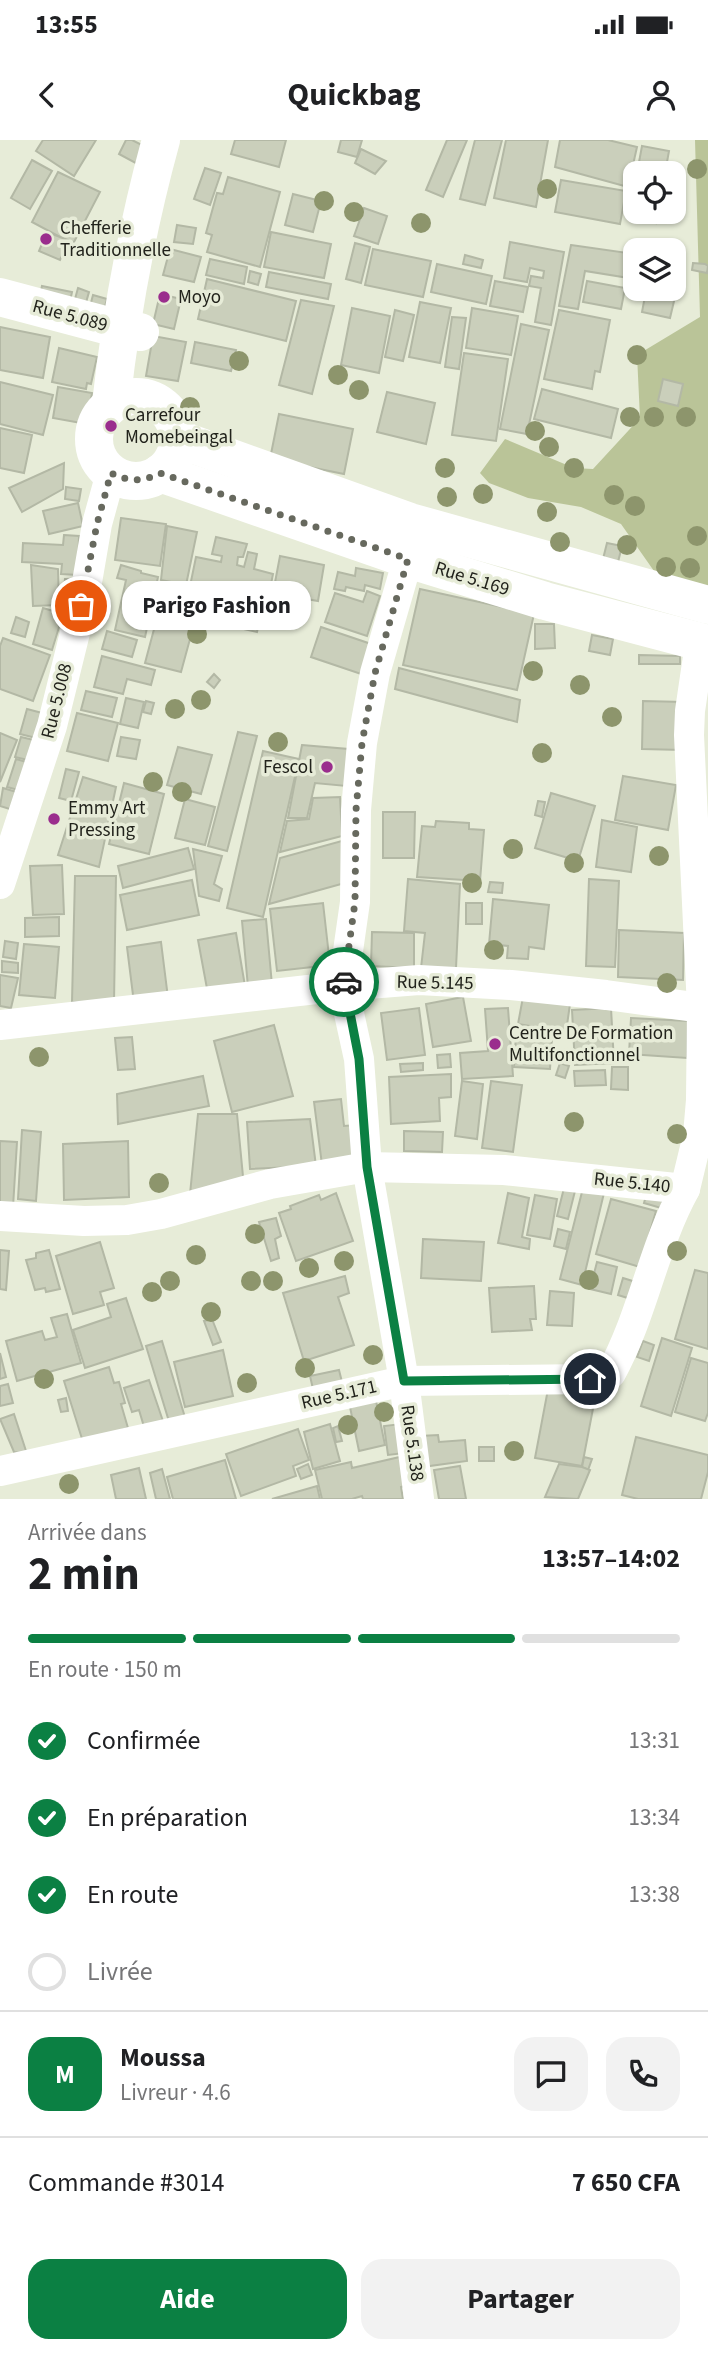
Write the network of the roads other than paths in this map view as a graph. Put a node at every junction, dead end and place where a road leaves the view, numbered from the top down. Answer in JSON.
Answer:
{"nodes":[{"id":1,"x":162,"y":140,"type":"edge"},
{"id":2,"x":180,"y":140,"type":"edge"},
{"id":3,"x":0,"y":297,"type":"edge"},
{"id":4,"x":130,"y":330,"type":"junction"},
{"id":5,"x":124,"y":401,"type":"junction"},
{"id":6,"x":178,"y":439,"type":"junction"},
{"id":7,"x":111,"y":473,"type":"junction"},
{"id":8,"x":160,"y":473,"type":"junction"},
{"id":9,"x":408,"y":559,"type":"junction"},
{"id":10,"x":708,"y":605,"type":"edge"},
{"id":11,"x":704,"y":643,"type":"edge"},
{"id":12,"x":10,"y":822,"type":"edge"},
{"id":13,"x":0,"y":884,"type":"edge"},
{"id":14,"x":343,"y":986,"type":"junction"},
{"id":15,"x":702,"y":1008,"type":"junction"},
{"id":16,"x":0,"y":1025,"type":"edge"},
{"id":17,"x":705,"y":1101,"type":"edge"},
{"id":18,"x":367,"y":1167,"type":"junction"},
{"id":19,"x":685,"y":1189,"type":"junction"},
{"id":20,"x":0,"y":1216,"type":"edge"},
{"id":21,"x":404,"y":1381,"type":"junction"},
{"id":22,"x":0,"y":1471,"type":"edge"},
{"id":23,"x":419,"y":1499,"type":"edge"}],
"edges":[{"from":1,"to":4,"type":"main road"},
{"from":2,"to":4,"type":"main road"},
{"from":3,"to":4,"type":"main road","name":"Rue 5.089"},
{"from":4,"to":5,"type":"main road"},
{"from":5,"to":6,"type":"main road"},
{"from":5,"to":7,"type":"main road"},
{"from":6,"to":8,"type":"main road"},
{"from":6,"to":10,"type":"main road","name":"Rue 5.169"},
{"from":7,"to":8,"type":"main road"},
{"from":7,"to":12,"type":"street","name":"Rue 5.008"},
{"from":8,"to":9,"type":"main road","name":"Rue 5.169"},
{"from":9,"to":11,"type":"main road","name":"Rue 5.169"},
{"from":9,"to":14,"type":"street","name":"Rue 5.138"},
{"from":11,"to":15,"type":"street","name":"Rue 5.140"},
{"from":12,"to":13,"type":"street","name":"Rue 5.008"},
{"from":14,"to":15,"type":"street","name":"Rue 5.145"},
{"from":14,"to":16,"type":"street","name":"Rue 5.145"},
{"from":14,"to":18,"type":"street","name":"Rue 5.138"},
{"from":15,"to":17,"type":"street","name":"Rue 5.140"},
{"from":17,"to":19,"type":"street","name":"Rue 5.140"},
{"from":18,"to":19,"type":"street","name":"Rue 5.140"},
{"from":18,"to":20,"type":"street","name":"Rue 5.140"},
{"from":18,"to":21,"type":"street","name":"Rue 5.138"},
{"from":19,"to":21,"type":"street","name":"Rue 5.171"},
{"from":21,"to":22,"type":"street","name":"Rue 5.171"},
{"from":21,"to":23,"type":"street","name":"Rue 5.138"}]}
